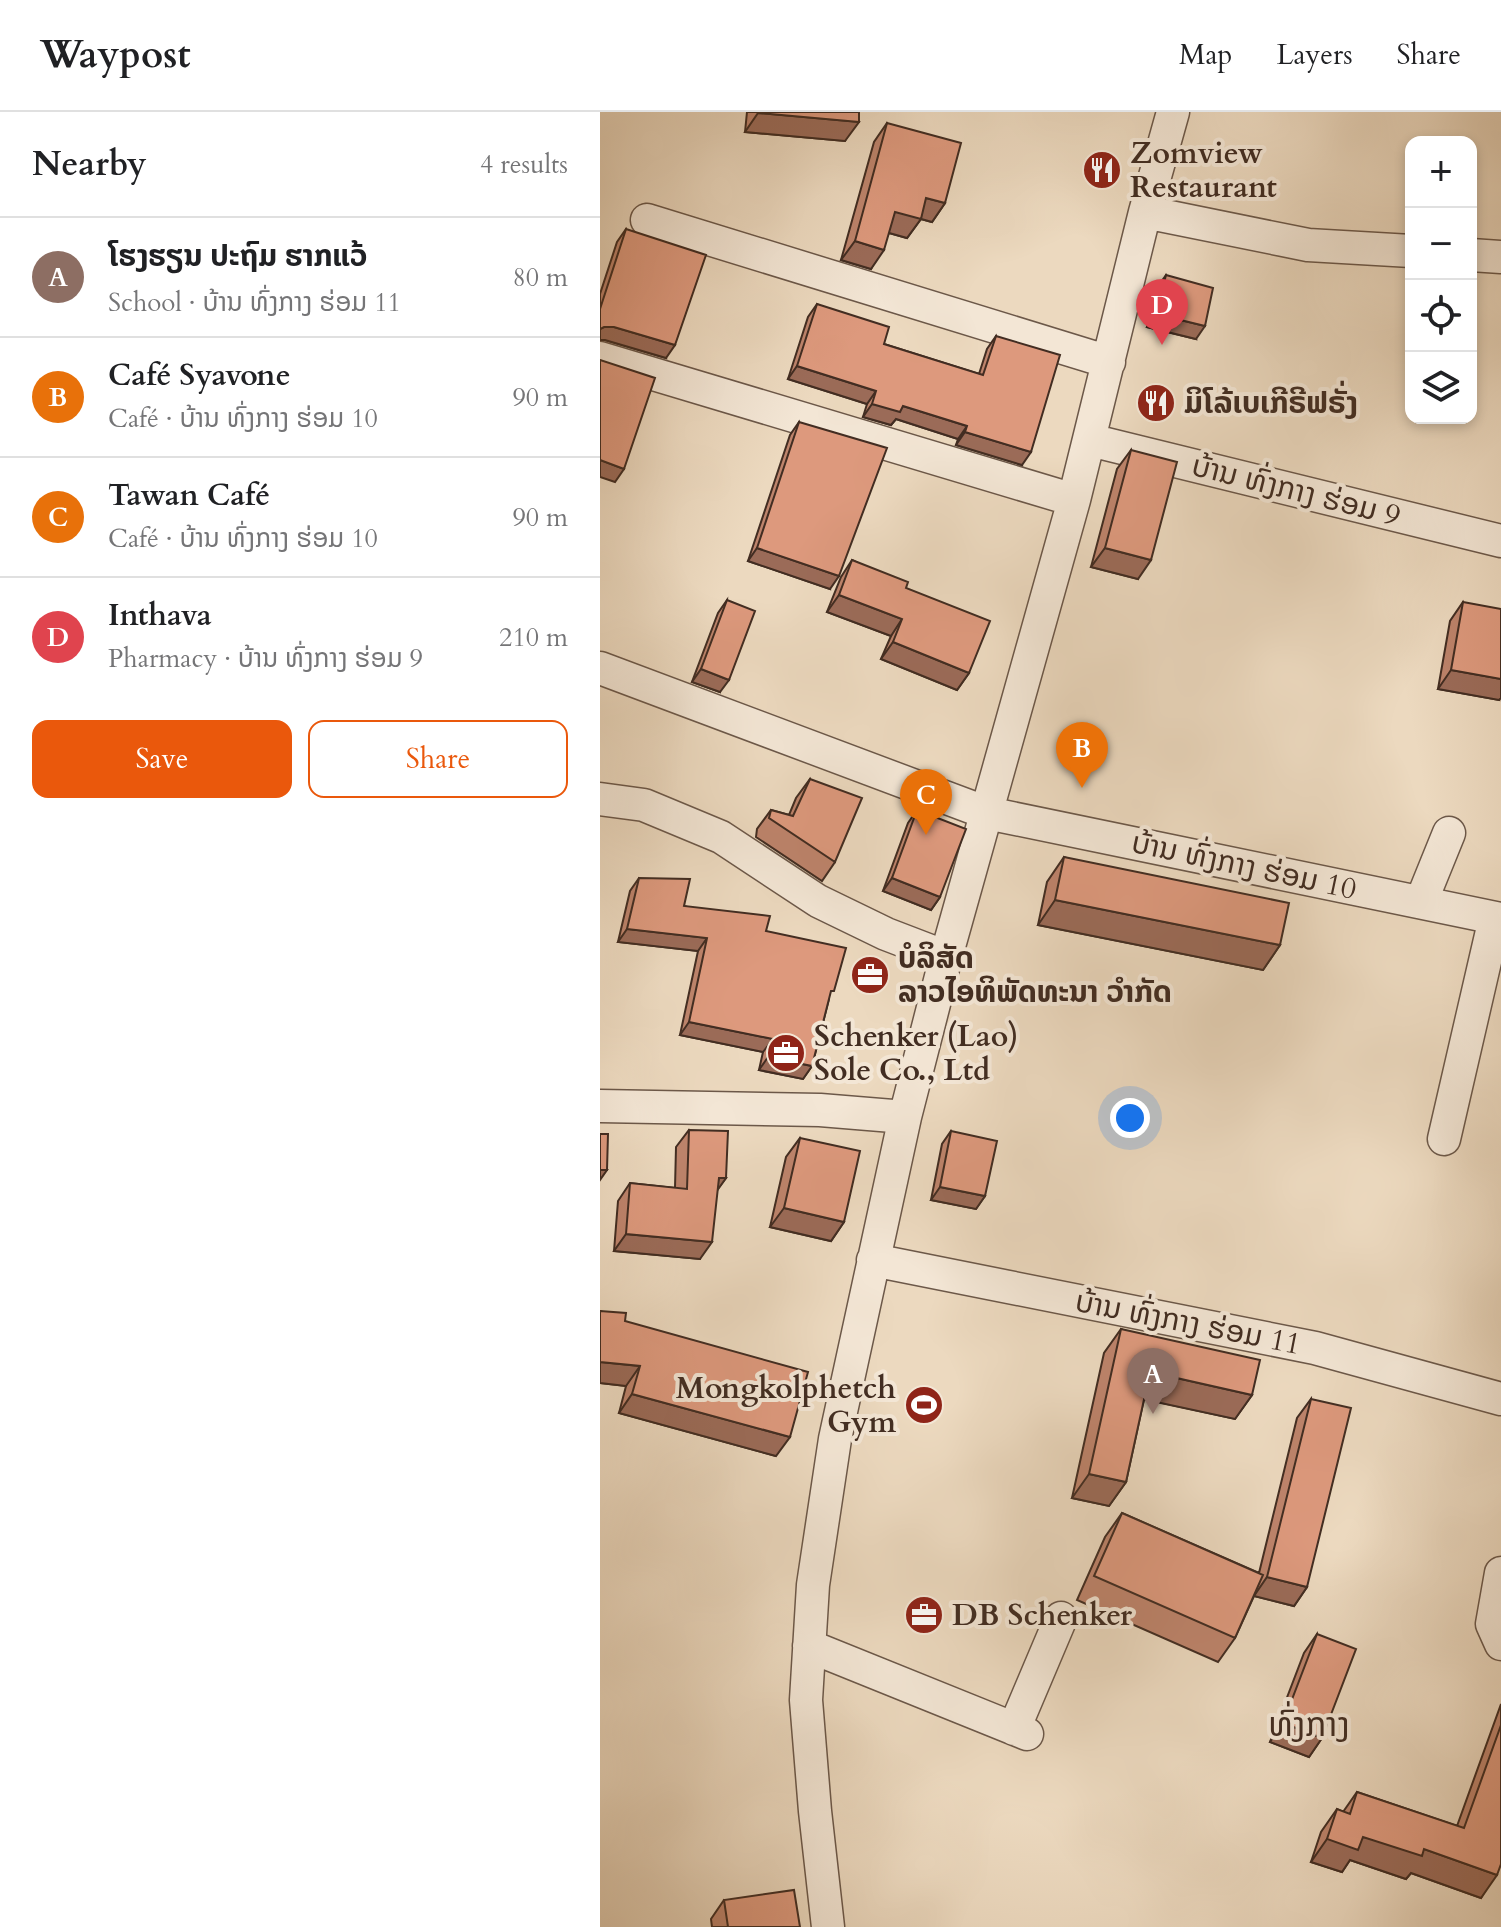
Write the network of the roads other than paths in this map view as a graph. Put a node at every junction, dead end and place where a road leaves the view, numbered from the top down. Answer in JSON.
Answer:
{"nodes":[{"id":1,"x":1173,"y":112,"type":"edge"},
{"id":2,"x":1145,"y":212,"type":"junction"},
{"id":3,"x":647,"y":220,"type":"dead end"},
{"id":4,"x":1405,"y":251,"type":"edge"},
{"id":5,"x":1477,"y":255,"type":"edge"},
{"id":6,"x":1501,"y":257,"type":"edge"},
{"id":7,"x":600,"y":358,"type":"edge"},
{"id":8,"x":1109,"y":362,"type":"junction"},
{"id":9,"x":1090,"y":440,"type":"junction"},
{"id":10,"x":1074,"y":500,"type":"junction"},
{"id":11,"x":1501,"y":541,"type":"edge"},
{"id":12,"x":600,"y":668,"type":"edge"},
{"id":13,"x":600,"y":799,"type":"edge"},
{"id":14,"x":987,"y":813,"type":"junction"},
{"id":15,"x":1449,"y":833,"type":"dead end"},
{"id":16,"x":1421,"y":902,"type":"junction"},
{"id":17,"x":1498,"y":918,"type":"edge"},
{"id":18,"x":946,"y":957,"type":"junction"},
{"id":19,"x":600,"y":1106,"type":"edge"},
{"id":20,"x":905,"y":1117,"type":"junction"},
{"id":21,"x":1444,"y":1139,"type":"dead end"},
{"id":22,"x":873,"y":1260,"type":"junction"},
{"id":23,"x":1501,"y":1399,"type":"edge"},
{"id":24,"x":1501,"y":1573,"type":"edge"},
{"id":25,"x":1061,"y":1618,"type":"dead end"},
{"id":26,"x":1501,"y":1644,"type":"edge"},
{"id":27,"x":809,"y":1646,"type":"junction"},
{"id":28,"x":828,"y":1927,"type":"edge"}],
"edges":[{"from":1,"to":2,"type":"street"},
{"from":2,"to":4,"type":"street"},
{"from":2,"to":8,"type":"street"},
{"from":3,"to":8,"type":"street"},
{"from":5,"to":6,"type":"street"},
{"from":7,"to":10,"type":"street"},
{"from":8,"to":9,"type":"street"},
{"from":9,"to":10,"type":"street"},
{"from":9,"to":11,"type":"street","name":"ບ້ານ ທົ່ງກາງ ຮ່ອມ 9"},
{"from":10,"to":14,"type":"street"},
{"from":12,"to":14,"type":"street","name":"ບ້ານ ທົ່ງກາງ ຮ່ອມ 10"},
{"from":13,"to":18,"type":"street"},
{"from":14,"to":16,"type":"street","name":"ບ້ານ ທົ່ງກາງ ຮ່ອມ 10"},
{"from":14,"to":18,"type":"street"},
{"from":15,"to":16,"type":"street"},
{"from":16,"to":17,"type":"street","name":"ບ້ານ ທົ່ງກາງ ຮ່ອມ 10"},
{"from":17,"to":21,"type":"street"},
{"from":18,"to":20,"type":"street"},
{"from":19,"to":20,"type":"street"},
{"from":20,"to":22,"type":"street"},
{"from":22,"to":23,"type":"street","name":"ບ້ານ ທົ່ງກາງ ຮ່ອມ 11"},
{"from":22,"to":27,"type":"street"},
{"from":24,"to":26,"type":"street"},
{"from":25,"to":27,"type":"street"},
{"from":27,"to":28,"type":"street"}]}
